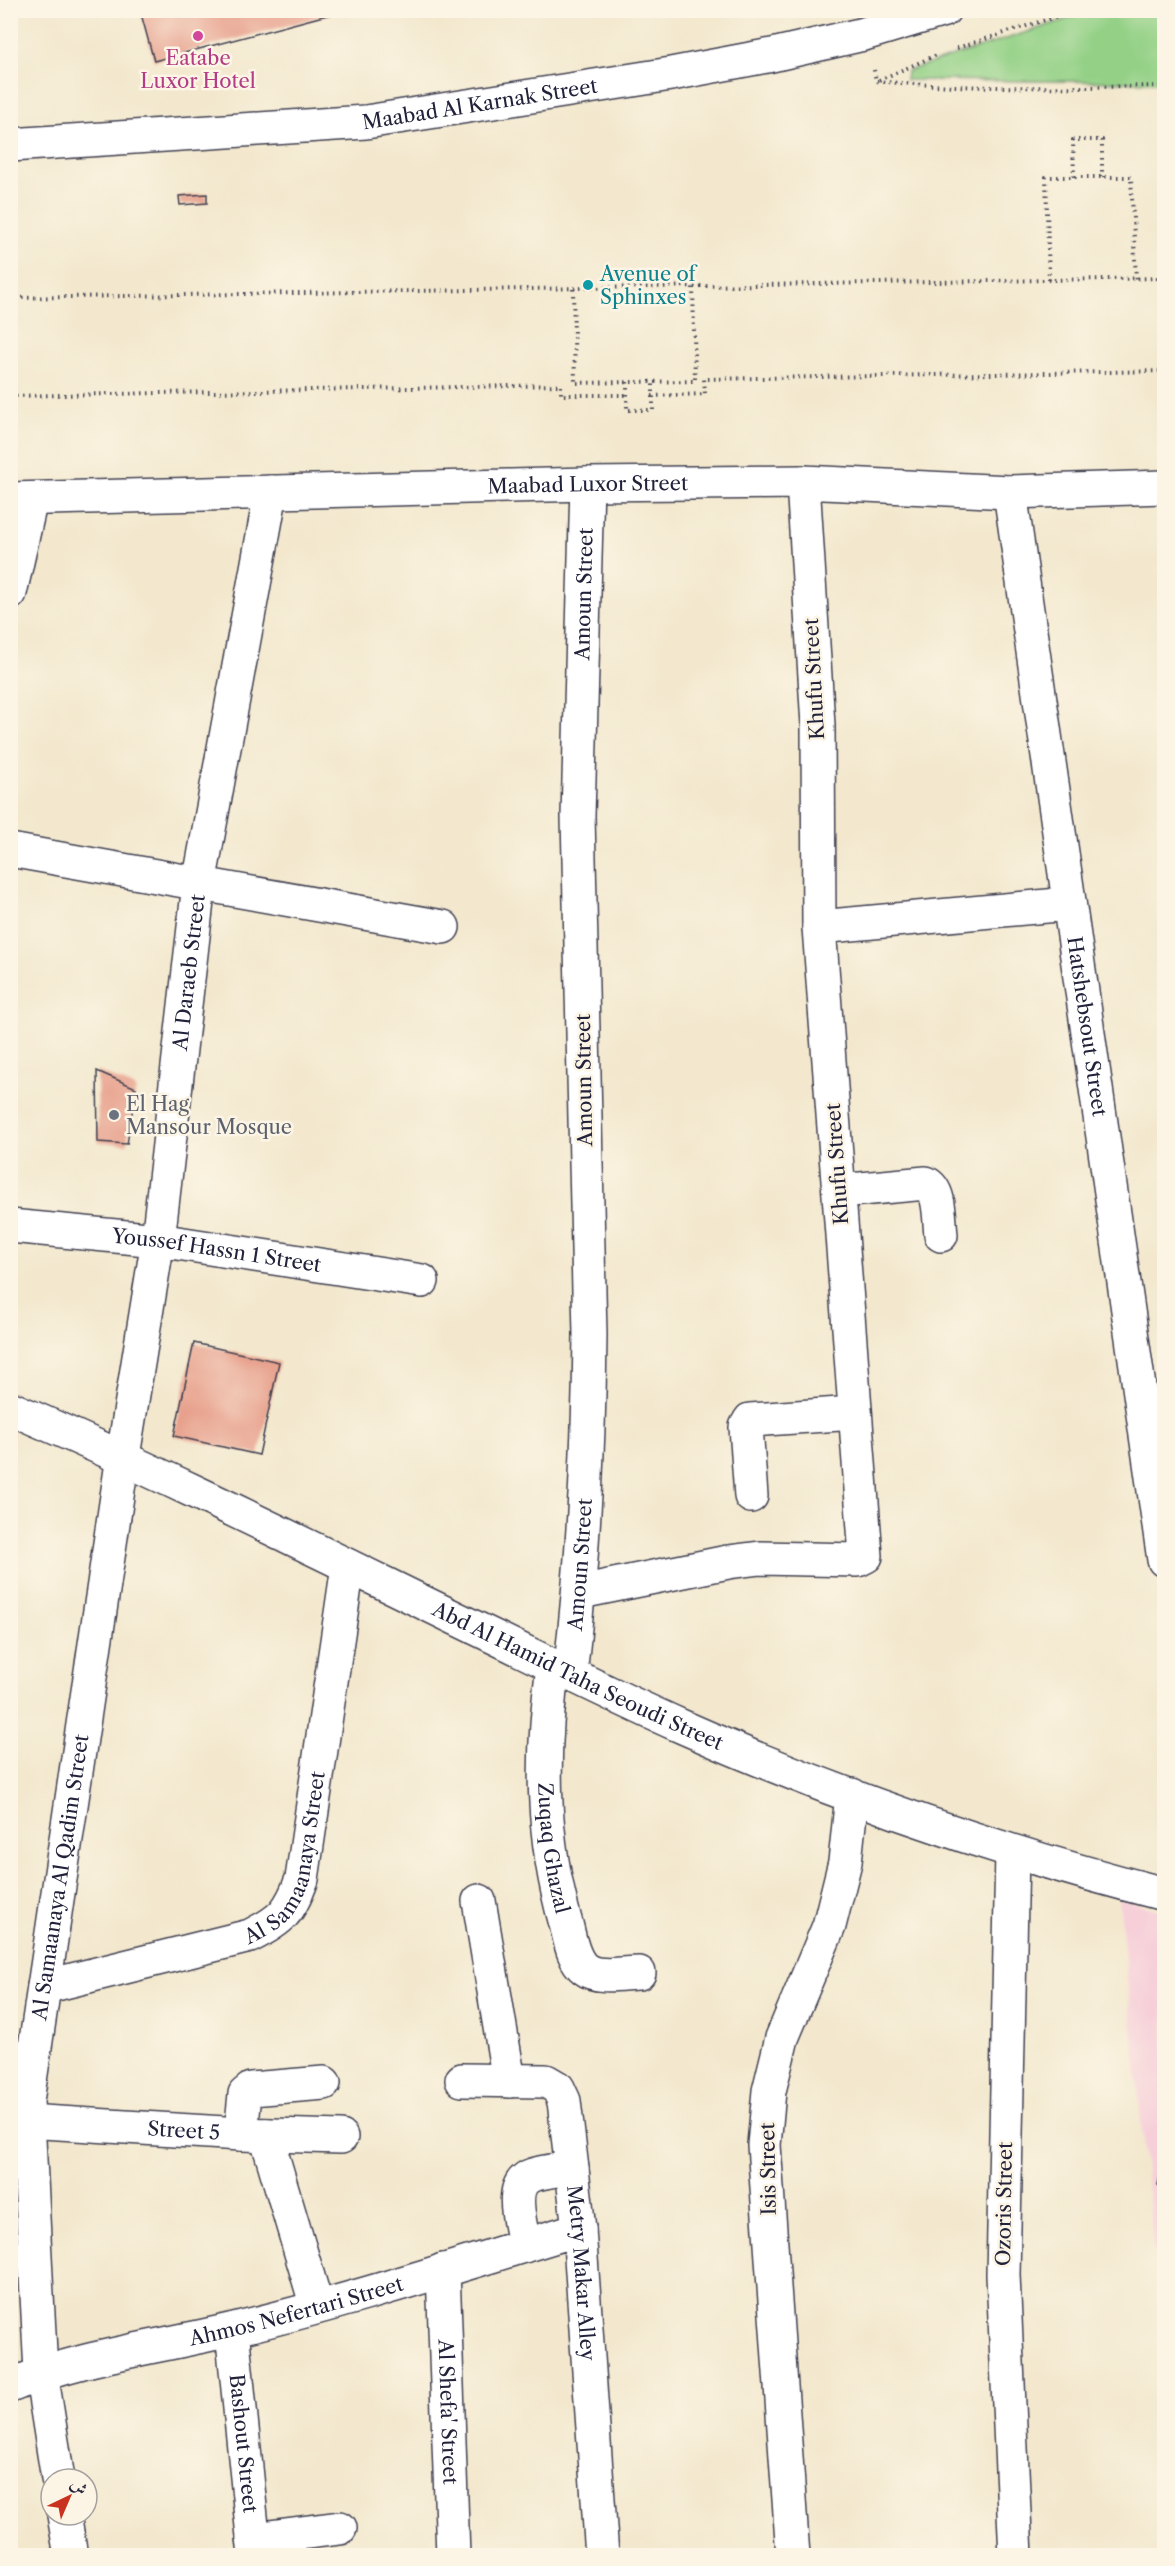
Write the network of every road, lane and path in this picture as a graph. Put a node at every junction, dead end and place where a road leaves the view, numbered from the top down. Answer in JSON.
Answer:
{"nodes":[{"id":1,"x":944,"y":10,"type":"edge"},
{"id":2,"x":1077,"y":10,"type":"edge"},
{"id":3,"x":864,"y":34,"type":"junction"},
{"id":4,"x":876,"y":81,"type":"junction"},
{"id":5,"x":1164,"y":86,"type":"edge"},
{"id":6,"x":10,"y":146,"type":"edge"},
{"id":7,"x":1074,"y":177,"type":"junction"},
{"id":8,"x":1102,"y":177,"type":"junction"},
{"id":9,"x":1164,"y":278,"type":"edge"},
{"id":10,"x":1136,"y":279,"type":"junction"},
{"id":11,"x":1049,"y":280,"type":"junction"},
{"id":12,"x":693,"y":286,"type":"junction"},
{"id":13,"x":573,"y":289,"type":"junction"},
{"id":14,"x":10,"y":298,"type":"edge"},
{"id":15,"x":1164,"y":371,"type":"edge"},
{"id":16,"x":627,"y":382,"type":"junction"},
{"id":17,"x":653,"y":382,"type":"junction"},
{"id":18,"x":627,"y":395,"type":"junction"},
{"id":19,"x":10,"y":396,"type":"edge"},
{"id":20,"x":652,"y":396,"type":"junction"},
{"id":21,"x":803,"y":482,"type":"junction"},
{"id":22,"x":587,"y":484,"type":"junction"},
{"id":23,"x":1164,"y":487,"type":"edge"},
{"id":24,"x":271,"y":492,"type":"junction"},
{"id":25,"x":1010,"y":492,"type":"junction"},
{"id":26,"x":21,"y":499,"type":"edge"},
{"id":27,"x":10,"y":593,"type":"edge"},
{"id":28,"x":10,"y":850,"type":"edge"},
{"id":29,"x":199,"y":884,"type":"junction"},
{"id":30,"x":1070,"y":904,"type":"junction"},
{"id":31,"x":443,"y":927,"type":"dead end"},
{"id":32,"x":819,"y":927,"type":"junction"},
{"id":33,"x":839,"y":1191,"type":"junction"},
{"id":34,"x":10,"y":1226,"type":"edge"},
{"id":35,"x":941,"y":1235,"type":"dead end"},
{"id":36,"x":158,"y":1240,"type":"junction"},
{"id":37,"x":422,"y":1281,"type":"dead end"},
{"id":38,"x":10,"y":1408,"type":"edge"},
{"id":39,"x":855,"y":1413,"type":"junction"},
{"id":40,"x":123,"y":1456,"type":"junction"},
{"id":41,"x":751,"y":1496,"type":"dead end"},
{"id":42,"x":1164,"y":1546,"type":"edge"},
{"id":43,"x":348,"y":1566,"type":"junction"},
{"id":44,"x":580,"y":1592,"type":"junction"},
{"id":45,"x":562,"y":1670,"type":"junction"},
{"id":46,"x":852,"y":1795,"type":"junction"},
{"id":47,"x":1012,"y":1853,"type":"junction"},
{"id":48,"x":1164,"y":1894,"type":"edge"},
{"id":49,"x":479,"y":1901,"type":"dead end"},
{"id":50,"x":639,"y":1973,"type":"dead end"},
{"id":51,"x":44,"y":1987,"type":"junction"},
{"id":52,"x":462,"y":2080,"type":"dead end"},
{"id":53,"x":509,"y":2081,"type":"junction"},
{"id":54,"x":324,"y":2083,"type":"dead end"},
{"id":55,"x":21,"y":2108,"type":"edge"},
{"id":56,"x":254,"y":2134,"type":"junction"},
{"id":57,"x":341,"y":2137,"type":"dead end"},
{"id":58,"x":572,"y":2168,"type":"junction"},
{"id":59,"x":579,"y":2229,"type":"junction"},
{"id":60,"x":524,"y":2246,"type":"junction"},
{"id":61,"x":443,"y":2270,"type":"junction"},
{"id":62,"x":317,"y":2307,"type":"junction"},
{"id":63,"x":232,"y":2330,"type":"junction"},
{"id":64,"x":41,"y":2372,"type":"junction"},
{"id":65,"x":10,"y":2386,"type":"edge"},
{"id":66,"x":56,"y":2467,"type":"edge"},
{"id":67,"x":66,"y":2527,"type":"edge"},
{"id":68,"x":340,"y":2528,"type":"dead end"},
{"id":69,"x":254,"y":2547,"type":"edge"},
{"id":70,"x":71,"y":2556,"type":"edge"},
{"id":71,"x":453,"y":2556,"type":"edge"},
{"id":72,"x":602,"y":2556,"type":"edge"},
{"id":73,"x":793,"y":2556,"type":"edge"},
{"id":74,"x":1016,"y":2556,"type":"edge"}],
"edges":[{"from":1,"to":3,"type":"street","name":"Maabad Al Karnak Street"},
{"from":2,"to":4,"type":"path"},
{"from":3,"to":4,"type":"path"},
{"from":3,"to":6,"type":"street","name":"Maabad Al Karnak Street"},
{"from":4,"to":5,"type":"path"},
{"from":7,"to":8,"type":"path"},
{"from":7,"to":8,"type":"path"},
{"from":7,"to":11,"type":"path"},
{"from":8,"to":10,"type":"path"},
{"from":9,"to":10,"type":"path"},
{"from":10,"to":11,"type":"path"},
{"from":11,"to":12,"type":"path"},
{"from":12,"to":13,"type":"path"},
{"from":12,"to":17,"type":"path"},
{"from":13,"to":14,"type":"path"},
{"from":13,"to":16,"type":"path"},
{"from":15,"to":20,"type":"path"},
{"from":16,"to":17,"type":"path"},
{"from":16,"to":18,"type":"path"},
{"from":17,"to":20,"type":"path"},
{"from":18,"to":19,"type":"path"},
{"from":18,"to":20,"type":"path"},
{"from":21,"to":22,"type":"street","name":"Maabad Luxor Street"},
{"from":21,"to":25,"type":"street","name":"Maabad Luxor Street"},
{"from":21,"to":32,"type":"street","name":"Khufu Street"},
{"from":22,"to":24,"type":"street","name":"Maabad Luxor Street"},
{"from":22,"to":44,"type":"street","name":"Amoun Street"},
{"from":23,"to":25,"type":"street","name":"Maabad Luxor Street"},
{"from":24,"to":26,"type":"street","name":"Maabad Luxor Street"},
{"from":24,"to":29,"type":"street","name":"Al Daraeb Street"},
{"from":25,"to":30,"type":"street","name":"Hatshebsout Street"},
{"from":26,"to":27,"type":"street"},
{"from":28,"to":29,"type":"street"},
{"from":29,"to":31,"type":"street"},
{"from":29,"to":36,"type":"street","name":"Al Daraeb Street"},
{"from":30,"to":32,"type":"street"},
{"from":30,"to":42,"type":"street","name":"Hatshebsout Street"},
{"from":32,"to":33,"type":"street","name":"Khufu Street"},
{"from":33,"to":35,"type":"street"},
{"from":33,"to":39,"type":"street","name":"Khufu Street"},
{"from":34,"to":36,"type":"street","name":"Youssef Hassn 1 Street"},
{"from":36,"to":37,"type":"street","name":"Youssef Hassn 1 Street"},
{"from":36,"to":40,"type":"street","name":"Al Daraeb Street"},
{"from":38,"to":40,"type":"street","name":"Abd Al Hamid Taha Seoudi Street"},
{"from":39,"to":41,"type":"street"},
{"from":39,"to":44,"type":"street","name":"Khufu Street"},
{"from":40,"to":43,"type":"street","name":"Abd Al Hamid Taha Seoudi Street"},
{"from":40,"to":51,"type":"street","name":"Al Samaanaya Al Qadim Street"},
{"from":43,"to":45,"type":"street","name":"Abd Al Hamid Taha Seoudi Street"},
{"from":43,"to":51,"type":"street","name":"Al Samaanaya Street"},
{"from":44,"to":45,"type":"street","name":"Amoun Street"},
{"from":45,"to":46,"type":"street","name":"Abd Al Hamid Taha Seoudi Street"},
{"from":45,"to":50,"type":"street","name":"Zuqaq Ghazal"},
{"from":46,"to":47,"type":"street","name":"Abd Al Hamid Taha Seoudi Street"},
{"from":46,"to":73,"type":"street","name":"Isis Street"},
{"from":47,"to":48,"type":"street","name":"Abd Al Hamid Taha Seoudi Street"},
{"from":47,"to":74,"type":"street","name":"Ozoris Street"},
{"from":49,"to":53,"type":"street"},
{"from":51,"to":55,"type":"street","name":"Al Samaanaya Al Qadim Street"},
{"from":52,"to":53,"type":"street","name":"Metry Makar Alley"},
{"from":53,"to":58,"type":"street","name":"Metry Makar Alley"},
{"from":54,"to":56,"type":"street"},
{"from":55,"to":56,"type":"street","name":"Street 5"},
{"from":55,"to":64,"type":"street","name":"Al Samaanaya Al Qadim Street"},
{"from":56,"to":57,"type":"street","name":"Street 5"},
{"from":56,"to":62,"type":"street"},
{"from":58,"to":59,"type":"street","name":"Metry Makar Alley"},
{"from":58,"to":60,"type":"street"},
{"from":59,"to":60,"type":"street","name":"Ahmos Nefertari Street"},
{"from":59,"to":72,"type":"street","name":"Metry Makar Alley"},
{"from":60,"to":61,"type":"street","name":"Ahmos Nefertari Street"},
{"from":61,"to":62,"type":"street","name":"Ahmos Nefertari Street"},
{"from":61,"to":71,"type":"street","name":"Al Shefa' Street"},
{"from":62,"to":63,"type":"street","name":"Ahmos Nefertari Street"},
{"from":63,"to":64,"type":"street","name":"Ahmos Nefertari Street"},
{"from":63,"to":69,"type":"street","name":"Bashout Street"},
{"from":64,"to":65,"type":"street","name":"Ahmos Nefertari Street"},
{"from":64,"to":66,"type":"street","name":"Al Samaanaya Al Qadim Street"},
{"from":67,"to":70,"type":"street"},
{"from":68,"to":69,"type":"street"}]}
